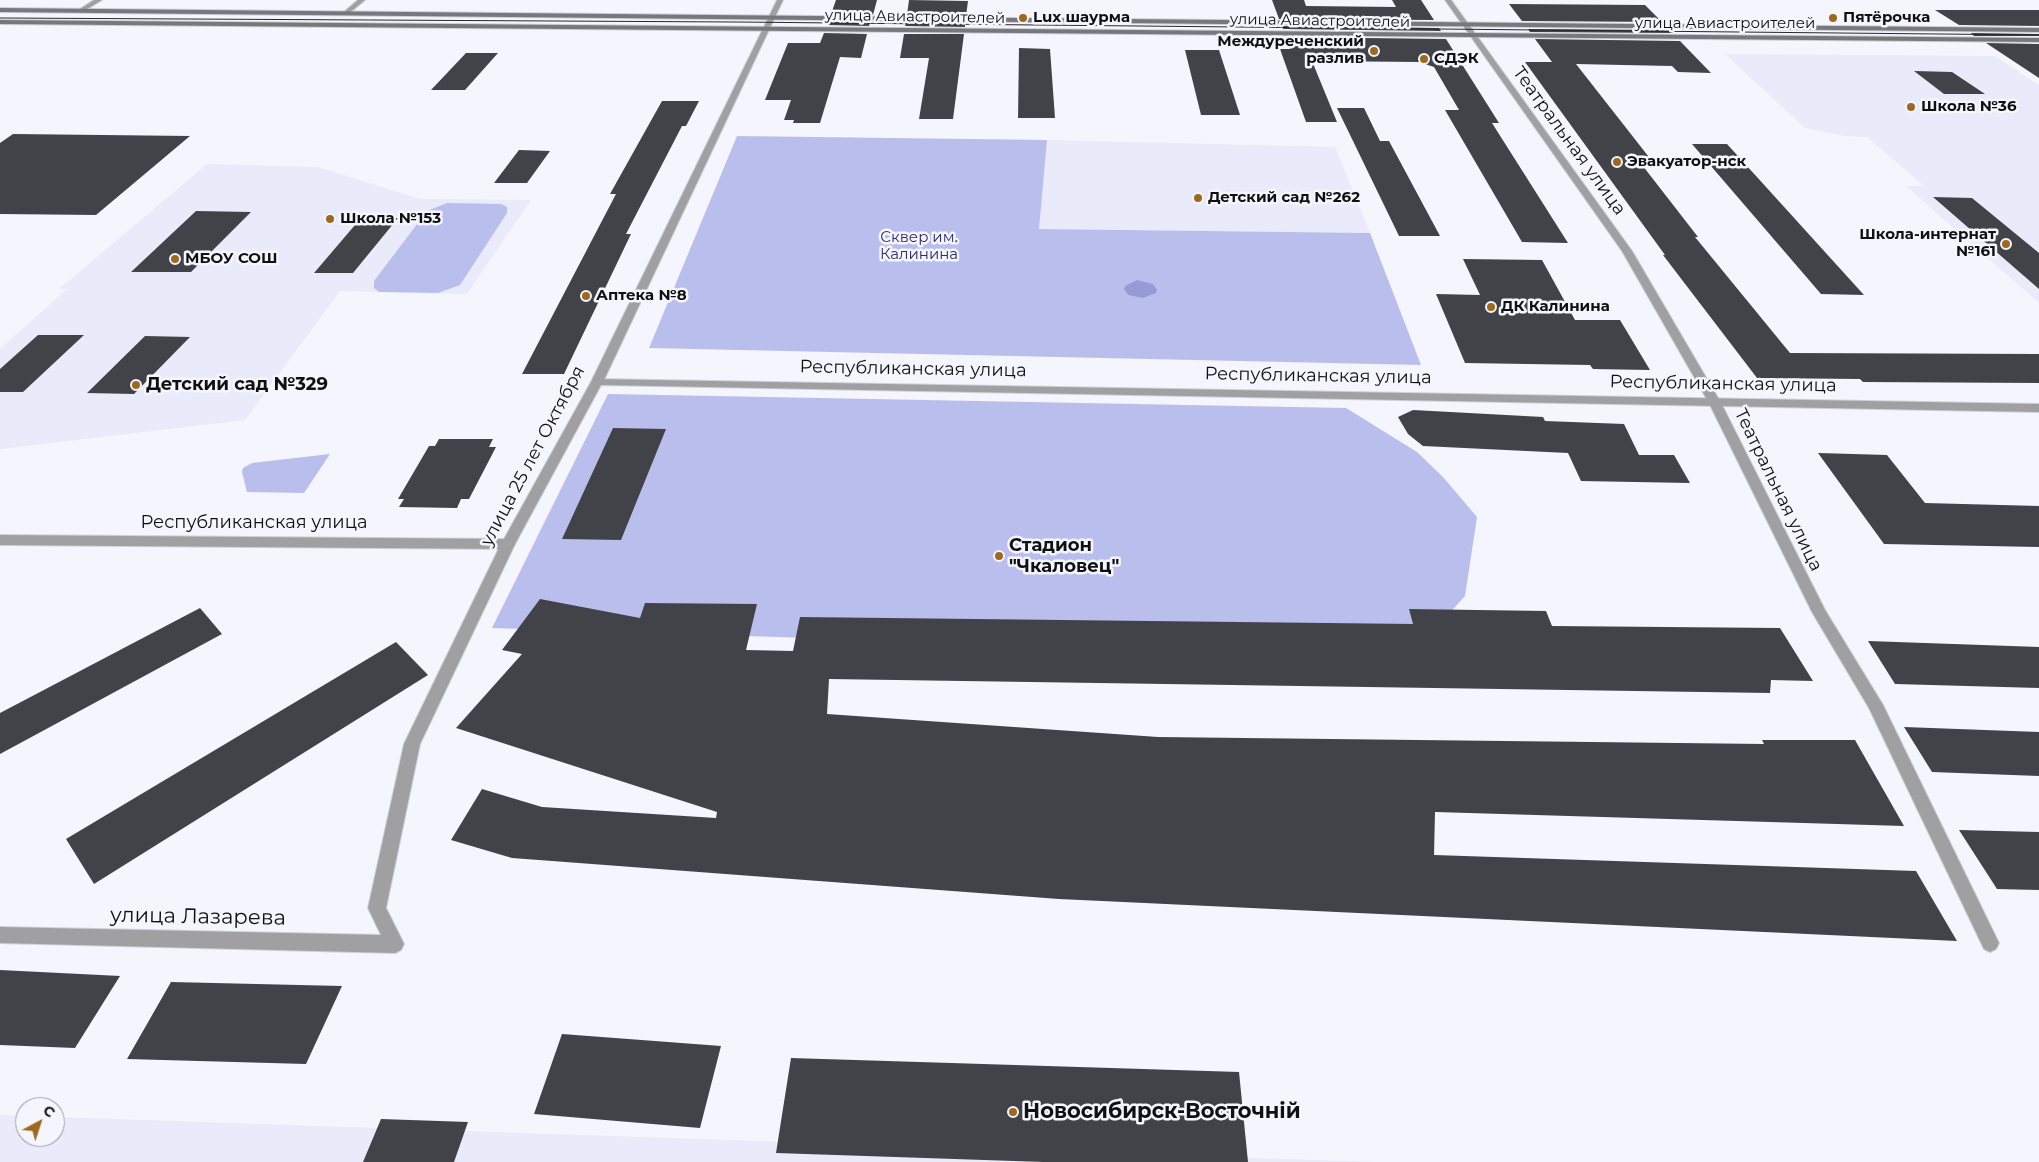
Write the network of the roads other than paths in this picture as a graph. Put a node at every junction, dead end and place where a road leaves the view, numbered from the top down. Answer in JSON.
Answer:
{"nodes":[{"id":1,"x":99,"y":0,"type":"edge"},
{"id":2,"x":362,"y":0,"type":"edge"},
{"id":3,"x":780,"y":0,"type":"edge"},
{"id":4,"x":1448,"y":0,"type":"edge"},
{"id":5,"x":0,"y":10,"type":"edge"},
{"id":6,"x":82,"y":10,"type":"junction"},
{"id":7,"x":346,"y":13,"type":"junction"},
{"id":8,"x":772,"y":17,"type":"junction"},
{"id":9,"x":0,"y":22,"type":"edge"},
{"id":10,"x":1464,"y":24,"type":"junction"},
{"id":11,"x":766,"y":29,"type":"junction"},
{"id":12,"x":2039,"y":30,"type":"edge"},
{"id":13,"x":1472,"y":36,"type":"junction"},
{"id":14,"x":2039,"y":40,"type":"edge"},
{"id":15,"x":597,"y":382,"type":"junction"},
{"id":16,"x":1715,"y":403,"type":"junction"},
{"id":17,"x":2039,"y":408,"type":"edge"},
{"id":18,"x":0,"y":540,"type":"edge"},
{"id":19,"x":508,"y":544,"type":"junction"},
{"id":20,"x":0,"y":935,"type":"edge"},
{"id":21,"x":1990,"y":942,"type":"dead end"},
{"id":22,"x":395,"y":944,"type":"joint"}],
"edges":[{"from":1,"to":6,"type":"street"},
{"from":2,"to":7,"type":"street"},
{"from":3,"to":8,"type":"street","name":"улица 25 лет Октября"},
{"from":4,"to":10,"type":"street","name":"Театральная улица"},
{"from":5,"to":6,"type":"main road","name":"улица Авиастроителей"},
{"from":6,"to":7,"type":"main road","name":"улица Авиастроителей"},
{"from":7,"to":8,"type":"main road","name":"улица Авиастроителей"},
{"from":8,"to":10,"type":"main road","name":"улица Авиастроителей"},
{"from":8,"to":11,"type":"street","name":"улица 25 лет Октября"},
{"from":9,"to":11,"type":"main road","name":"улица Авиастроителей"},
{"from":10,"to":12,"type":"main road","name":"улица Авиастроителей"},
{"from":10,"to":13,"type":"street","name":"Театральная улица"},
{"from":11,"to":13,"type":"main road","name":"улица Авиастроителей"},
{"from":11,"to":15,"type":"street","name":"улица 25 лет Октября"},
{"from":13,"to":14,"type":"main road","name":"улица Авиастроителей"},
{"from":13,"to":16,"type":"street","name":"Театральная улица"},
{"from":15,"to":16,"type":"street","name":"Республиканская улица"},
{"from":15,"to":19,"type":"street","name":"улица 25 лет Октября"},
{"from":16,"to":17,"type":"street","name":"Республиканская улица"},
{"from":16,"to":21,"type":"street","name":"Театральная улица"},
{"from":18,"to":19,"type":"street","name":"Республиканская улица"},
{"from":19,"to":22,"type":"street","name":"улица 25 лет Октября"},
{"from":20,"to":22,"type":"street","name":"улица Лазарева"}]}
